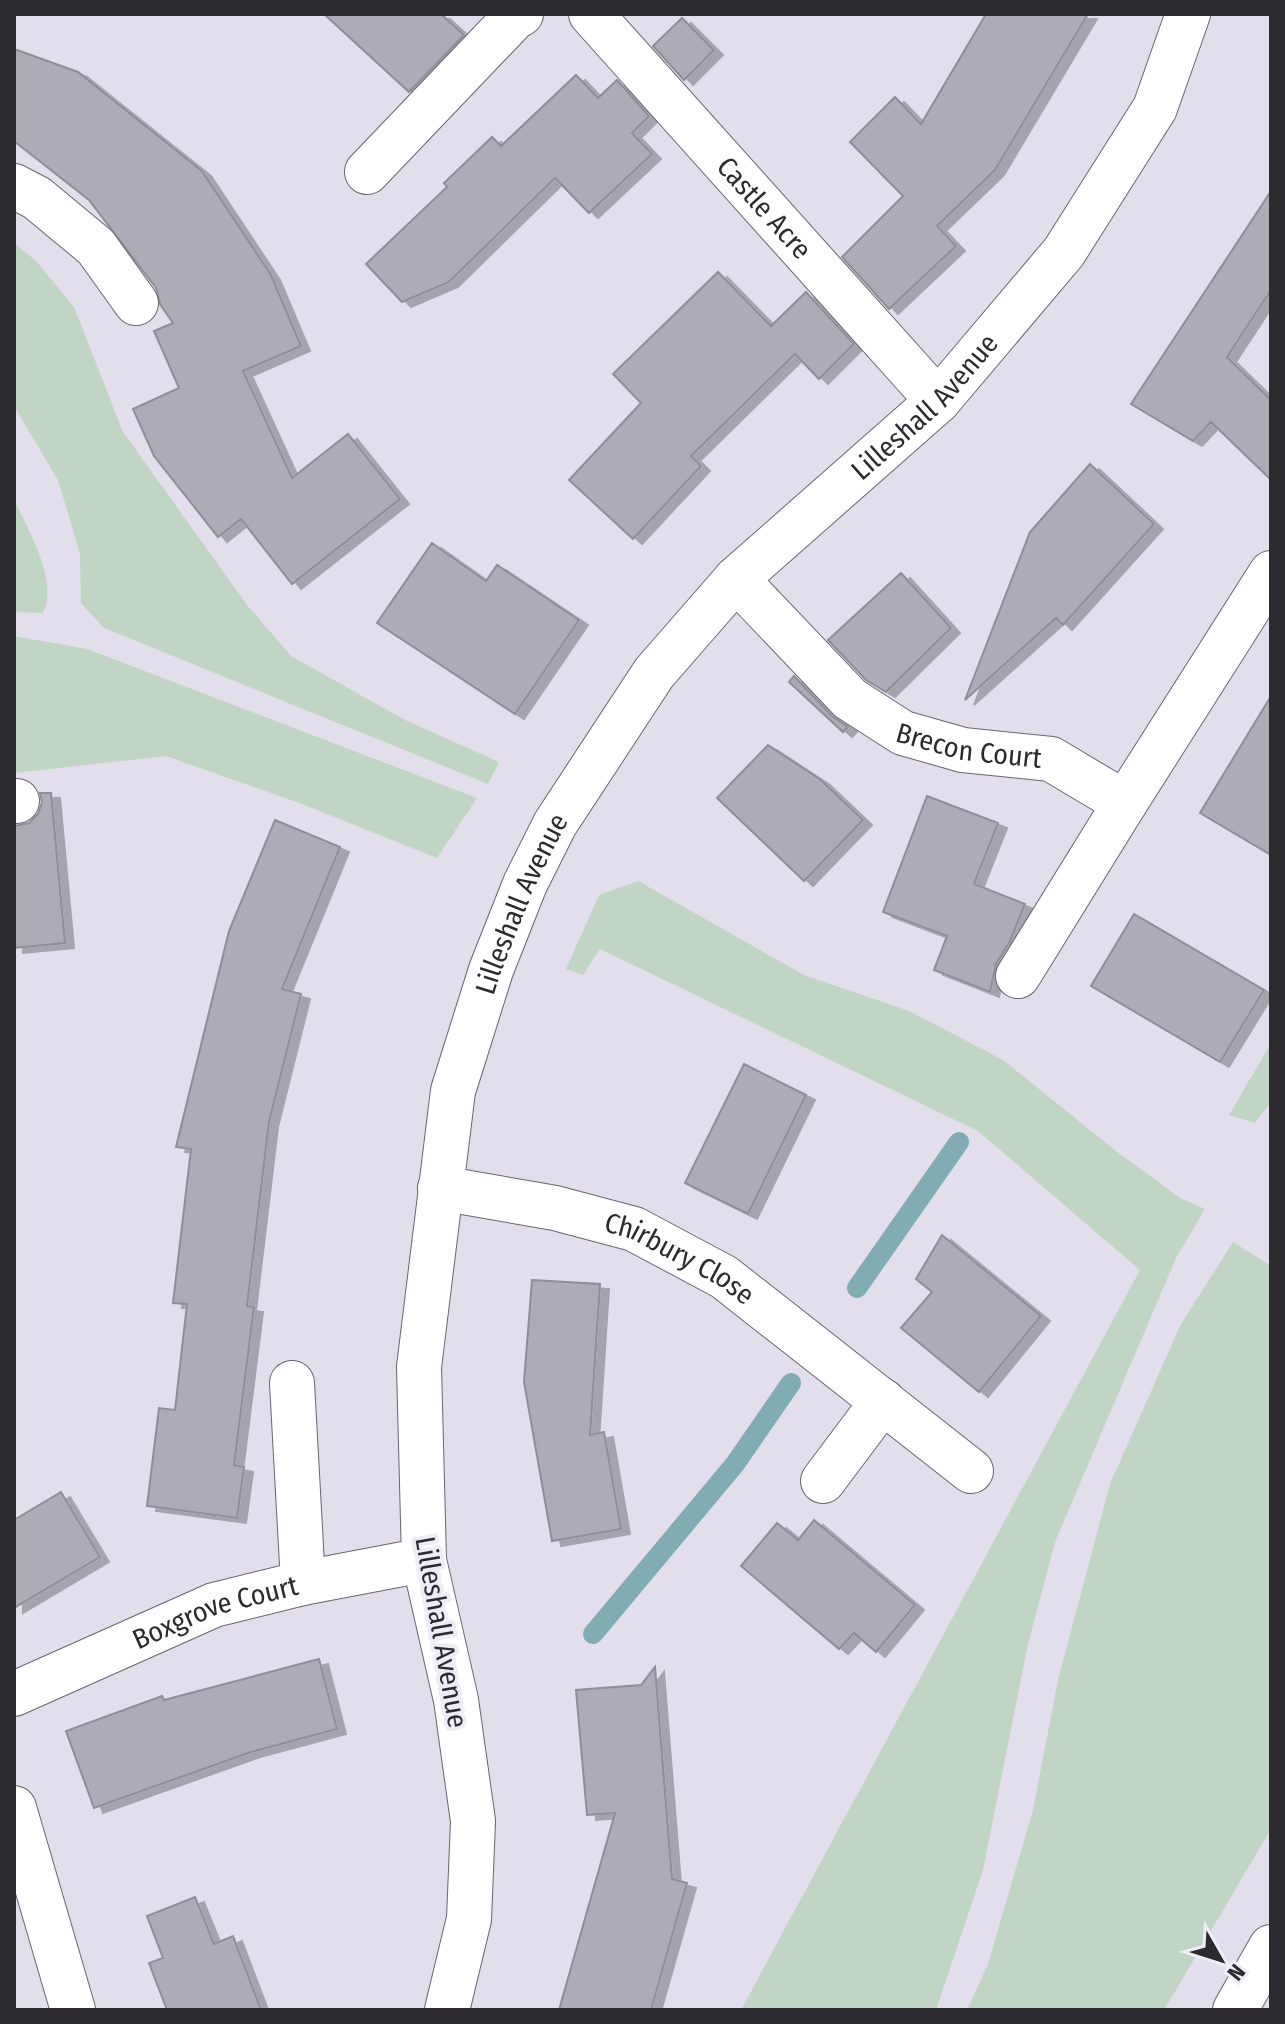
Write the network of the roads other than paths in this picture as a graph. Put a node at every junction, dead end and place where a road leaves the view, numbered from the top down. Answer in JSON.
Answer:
{"nodes":[{"id":1,"x":591,"y":14,"type":"edge"},
{"id":2,"x":1188,"y":14,"type":"edge"},
{"id":3,"x":516,"y":15,"type":"edge"},
{"id":4,"x":367,"y":172,"type":"dead end"},
{"id":5,"x":14,"y":186,"type":"edge"},
{"id":6,"x":136,"y":303,"type":"dead end"},
{"id":7,"x":938,"y":401,"type":"junction"},
{"id":8,"x":1271,"y":573,"type":"edge"},
{"id":9,"x":736,"y":579,"type":"junction"},
{"id":10,"x":1125,"y":803,"type":"junction"},
{"id":11,"x":1018,"y":976,"type":"dead end"},
{"id":12,"x":440,"y":1188,"type":"junction"},
{"id":13,"x":292,"y":1383,"type":"dead end"},
{"id":14,"x":883,"y":1401,"type":"junction"},
{"id":15,"x":971,"y":1471,"type":"dead end"},
{"id":16,"x":823,"y":1481,"type":"dead end"},
{"id":17,"x":424,"y":1560,"type":"junction"},
{"id":18,"x":303,"y":1583,"type":"junction"},
{"id":19,"x":14,"y":1694,"type":"edge"},
{"id":20,"x":14,"y":1808,"type":"edge"},
{"id":21,"x":1271,"y":1947,"type":"edge"},
{"id":22,"x":73,"y":2010,"type":"edge"},
{"id":23,"x":447,"y":2010,"type":"edge"},
{"id":24,"x":1235,"y":2010,"type":"edge"}],
"edges":[{"from":1,"to":7,"type":"street","name":"Castle Acre"},
{"from":2,"to":7,"type":"street","name":"Lilleshall Avenue"},
{"from":3,"to":4,"type":"street"},
{"from":5,"to":6,"type":"street"},
{"from":7,"to":9,"type":"street","name":"Lilleshall Avenue"},
{"from":8,"to":10,"type":"street"},
{"from":9,"to":10,"type":"street","name":"Brecon Court"},
{"from":9,"to":12,"type":"street","name":"Lilleshall Avenue"},
{"from":10,"to":11,"type":"street"},
{"from":12,"to":14,"type":"street","name":"Chirbury Close"},
{"from":12,"to":17,"type":"street","name":"Lilleshall Avenue"},
{"from":13,"to":18,"type":"street"},
{"from":14,"to":15,"type":"street","name":"Chirbury Close"},
{"from":14,"to":16,"type":"street"},
{"from":17,"to":18,"type":"street","name":"Boxgrove Court"},
{"from":17,"to":23,"type":"street","name":"Lilleshall Avenue"},
{"from":18,"to":19,"type":"street","name":"Boxgrove Court"},
{"from":20,"to":22,"type":"street"},
{"from":21,"to":24,"type":"street"}]}
